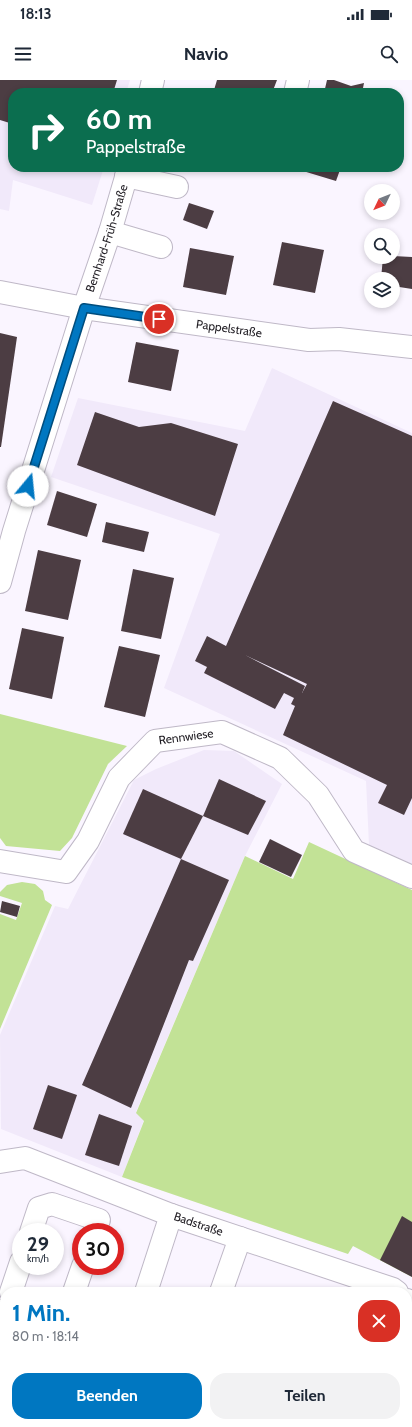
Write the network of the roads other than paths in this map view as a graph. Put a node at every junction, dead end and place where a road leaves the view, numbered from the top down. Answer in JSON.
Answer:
{"nodes":[{"id":1,"x":128,"y":172,"type":"edge"},
{"id":2,"x":177,"y":187,"type":"dead end"},
{"id":3,"x":110,"y":232,"type":"junction"},
{"id":4,"x":161,"y":247,"type":"dead end"},
{"id":5,"x":0,"y":292,"type":"edge"},
{"id":6,"x":84,"y":308,"type":"junction"},
{"id":7,"x":412,"y":347,"type":"edge"},
{"id":8,"x":0,"y":582,"type":"edge"},
{"id":9,"x":0,"y":861,"type":"edge"},
{"id":10,"x":412,"y":877,"type":"edge"},
{"id":11,"x":0,"y":1162,"type":"edge"},
{"id":12,"x":91,"y":1185,"type":"junction"},
{"id":13,"x":81,"y":1213,"type":"junction"},
{"id":14,"x":171,"y":1215,"type":"junction"},
{"id":15,"x":34,"y":1223,"type":"edge"},
{"id":16,"x":98,"y":1223,"type":"edge"},
{"id":17,"x":240,"y":1238,"type":"junction"},
{"id":18,"x":17,"y":1275,"type":"edge"},
{"id":19,"x":80,"y":1275,"type":"edge"},
{"id":20,"x":13,"y":1287,"type":"edge"},
{"id":21,"x":76,"y":1287,"type":"edge"},
{"id":22,"x":148,"y":1287,"type":"edge"},
{"id":23,"x":224,"y":1287,"type":"edge"},
{"id":24,"x":387,"y":1287,"type":"edge"}],
"edges":[{"from":1,"to":2,"type":"street"},
{"from":1,"to":3,"type":"street","name":"Bernhard-Früh-Straße"},
{"from":3,"to":4,"type":"street"},
{"from":3,"to":6,"type":"street","name":"Bernhard-Früh-Straße"},
{"from":5,"to":6,"type":"street","name":"Pappelstraße"},
{"from":6,"to":7,"type":"street","name":"Pappelstraße"},
{"from":6,"to":8,"type":"street"},
{"from":9,"to":10,"type":"street","name":"Rennwiese"},
{"from":11,"to":12,"type":"street","name":"Badstraße"},
{"from":12,"to":13,"type":"street"},
{"from":12,"to":14,"type":"street","name":"Badstraße"},
{"from":13,"to":15,"type":"street"},
{"from":13,"to":16,"type":"street"},
{"from":14,"to":17,"type":"street","name":"Badstraße"},
{"from":14,"to":22,"type":"street"},
{"from":17,"to":23,"type":"street"},
{"from":17,"to":24,"type":"street","name":"Badstraße"},
{"from":18,"to":20,"type":"street"},
{"from":19,"to":21,"type":"street"}]}
